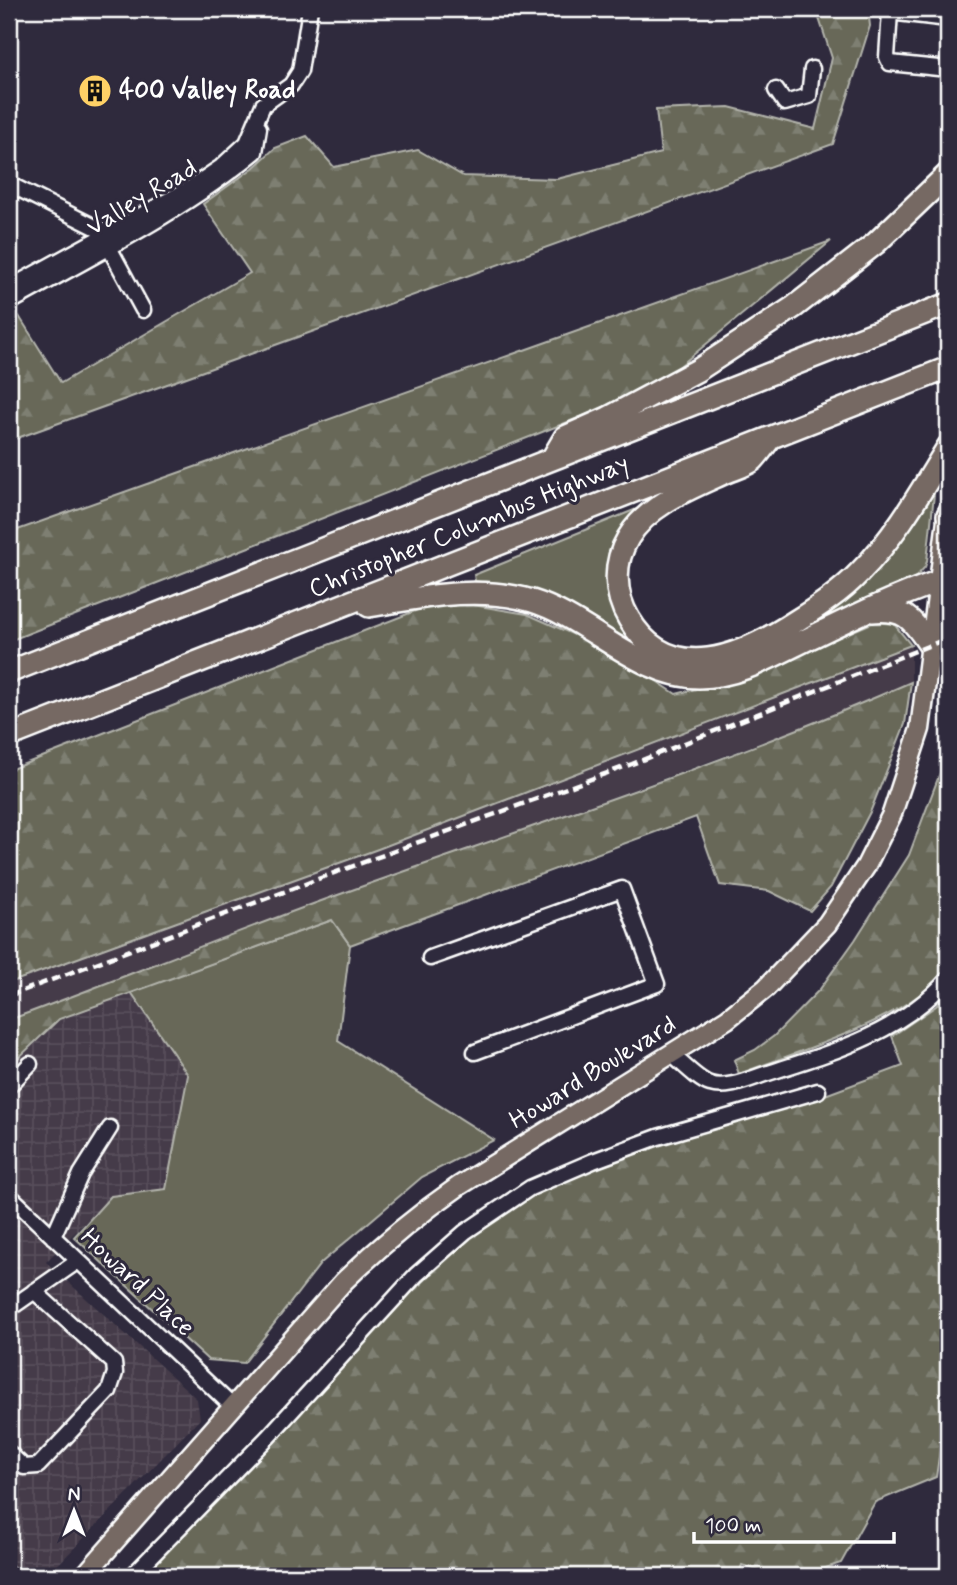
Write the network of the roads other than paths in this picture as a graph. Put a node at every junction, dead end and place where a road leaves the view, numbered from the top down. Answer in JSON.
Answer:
{"nodes":[{"id":1,"x":310,"y":9,"type":"edge"},
{"id":2,"x":887,"y":11,"type":"edge"},
{"id":3,"x":948,"y":19,"type":"edge"},
{"id":4,"x":812,"y":69,"type":"dead end"},
{"id":5,"x":948,"y":69,"type":"edge"},
{"id":6,"x":775,"y":90,"type":"dead end"},
{"id":7,"x":948,"y":174,"type":"edge"},
{"id":8,"x":9,"y":184,"type":"edge"},
{"id":9,"x":948,"y":195,"type":"edge"},
{"id":10,"x":926,"y":197,"type":"junction"},
{"id":11,"x":107,"y":241,"type":"junction"},
{"id":12,"x":9,"y":288,"type":"edge"},
{"id":13,"x":9,"y":303,"type":"edge"},
{"id":14,"x":940,"y":307,"type":"edge"},
{"id":15,"x":142,"y":310,"type":"dead end"},
{"id":16,"x":941,"y":371,"type":"edge"},
{"id":17,"x":771,"y":437,"type":"junction"},
{"id":18,"x":948,"y":447,"type":"edge"},
{"id":19,"x":552,"y":459,"type":"junction"},
{"id":20,"x":948,"y":514,"type":"edge"},
{"id":21,"x":940,"y":581,"type":"junction"},
{"id":22,"x":866,"y":611,"type":"junction"},
{"id":23,"x":328,"y":612,"type":"junction"},
{"id":24,"x":931,"y":647,"type":"junction"},
{"id":25,"x":9,"y":672,"type":"edge"},
{"id":26,"x":9,"y":736,"type":"edge"},
{"id":27,"x":430,"y":958,"type":"dead end"},
{"id":28,"x":948,"y":979,"type":"edge"},
{"id":29,"x":475,"y":1052,"type":"dead end"},
{"id":30,"x":672,"y":1055,"type":"junction"},
{"id":31,"x":30,"y":1064,"type":"dead end"},
{"id":32,"x":9,"y":1086,"type":"edge"},
{"id":33,"x":818,"y":1091,"type":"dead end"},
{"id":34,"x":110,"y":1128,"type":"dead end"},
{"id":35,"x":9,"y":1195,"type":"edge"},
{"id":36,"x":53,"y":1237,"type":"junction"},
{"id":37,"x":78,"y":1261,"type":"junction"},
{"id":38,"x":34,"y":1291,"type":"junction"},
{"id":39,"x":9,"y":1309,"type":"edge"},
{"id":40,"x":232,"y":1406,"type":"junction"},
{"id":41,"x":9,"y":1452,"type":"edge"},
{"id":42,"x":84,"y":1576,"type":"edge"},
{"id":43,"x":132,"y":1576,"type":"edge"}],
"edges":[{"from":1,"to":11,"type":"street","name":"Valley Road"},
{"from":2,"to":3,"type":"street"},
{"from":2,"to":5,"type":"street"},
{"from":4,"to":6,"type":"street"},
{"from":7,"to":10,"type":"highway"},
{"from":8,"to":11,"type":"street"},
{"from":9,"to":10,"type":"highway"},
{"from":10,"to":19,"type":"highway"},
{"from":11,"to":12,"type":"street","name":"Valley Road"},
{"from":11,"to":13,"type":"street","name":"Valley Road"},
{"from":11,"to":15,"type":"street"},
{"from":14,"to":19,"type":"highway","name":"Christopher Columbus Highway"},
{"from":16,"to":17,"type":"highway","name":"Christopher Columbus Highway"},
{"from":17,"to":18,"type":"highway"},
{"from":17,"to":23,"type":"highway","name":"Christopher Columbus Highway"},
{"from":19,"to":25,"type":"highway","name":"Christopher Columbus Highway"},
{"from":20,"to":21,"type":"main road","name":"Howard Boulevard"},
{"from":21,"to":22,"type":"highway"},
{"from":21,"to":24,"type":"main road","name":"Howard Boulevard"},
{"from":22,"to":23,"type":"highway"},
{"from":22,"to":24,"type":"highway"},
{"from":23,"to":26,"type":"highway","name":"Christopher Columbus Highway"},
{"from":24,"to":30,"type":"main road","name":"Howard Boulevard"},
{"from":27,"to":29,"type":"street"},
{"from":28,"to":30,"type":"street"},
{"from":30,"to":40,"type":"main road","name":"Howard Boulevard"},
{"from":31,"to":32,"type":"street"},
{"from":33,"to":43,"type":"street"},
{"from":34,"to":36,"type":"street"},
{"from":35,"to":36,"type":"street","name":"Howard Place"},
{"from":36,"to":37,"type":"street","name":"Howard Place"},
{"from":37,"to":38,"type":"street"},
{"from":37,"to":40,"type":"street","name":"Howard Place"},
{"from":38,"to":39,"type":"street"},
{"from":38,"to":41,"type":"street"},
{"from":40,"to":42,"type":"main road","name":"Howard Boulevard"}]}
